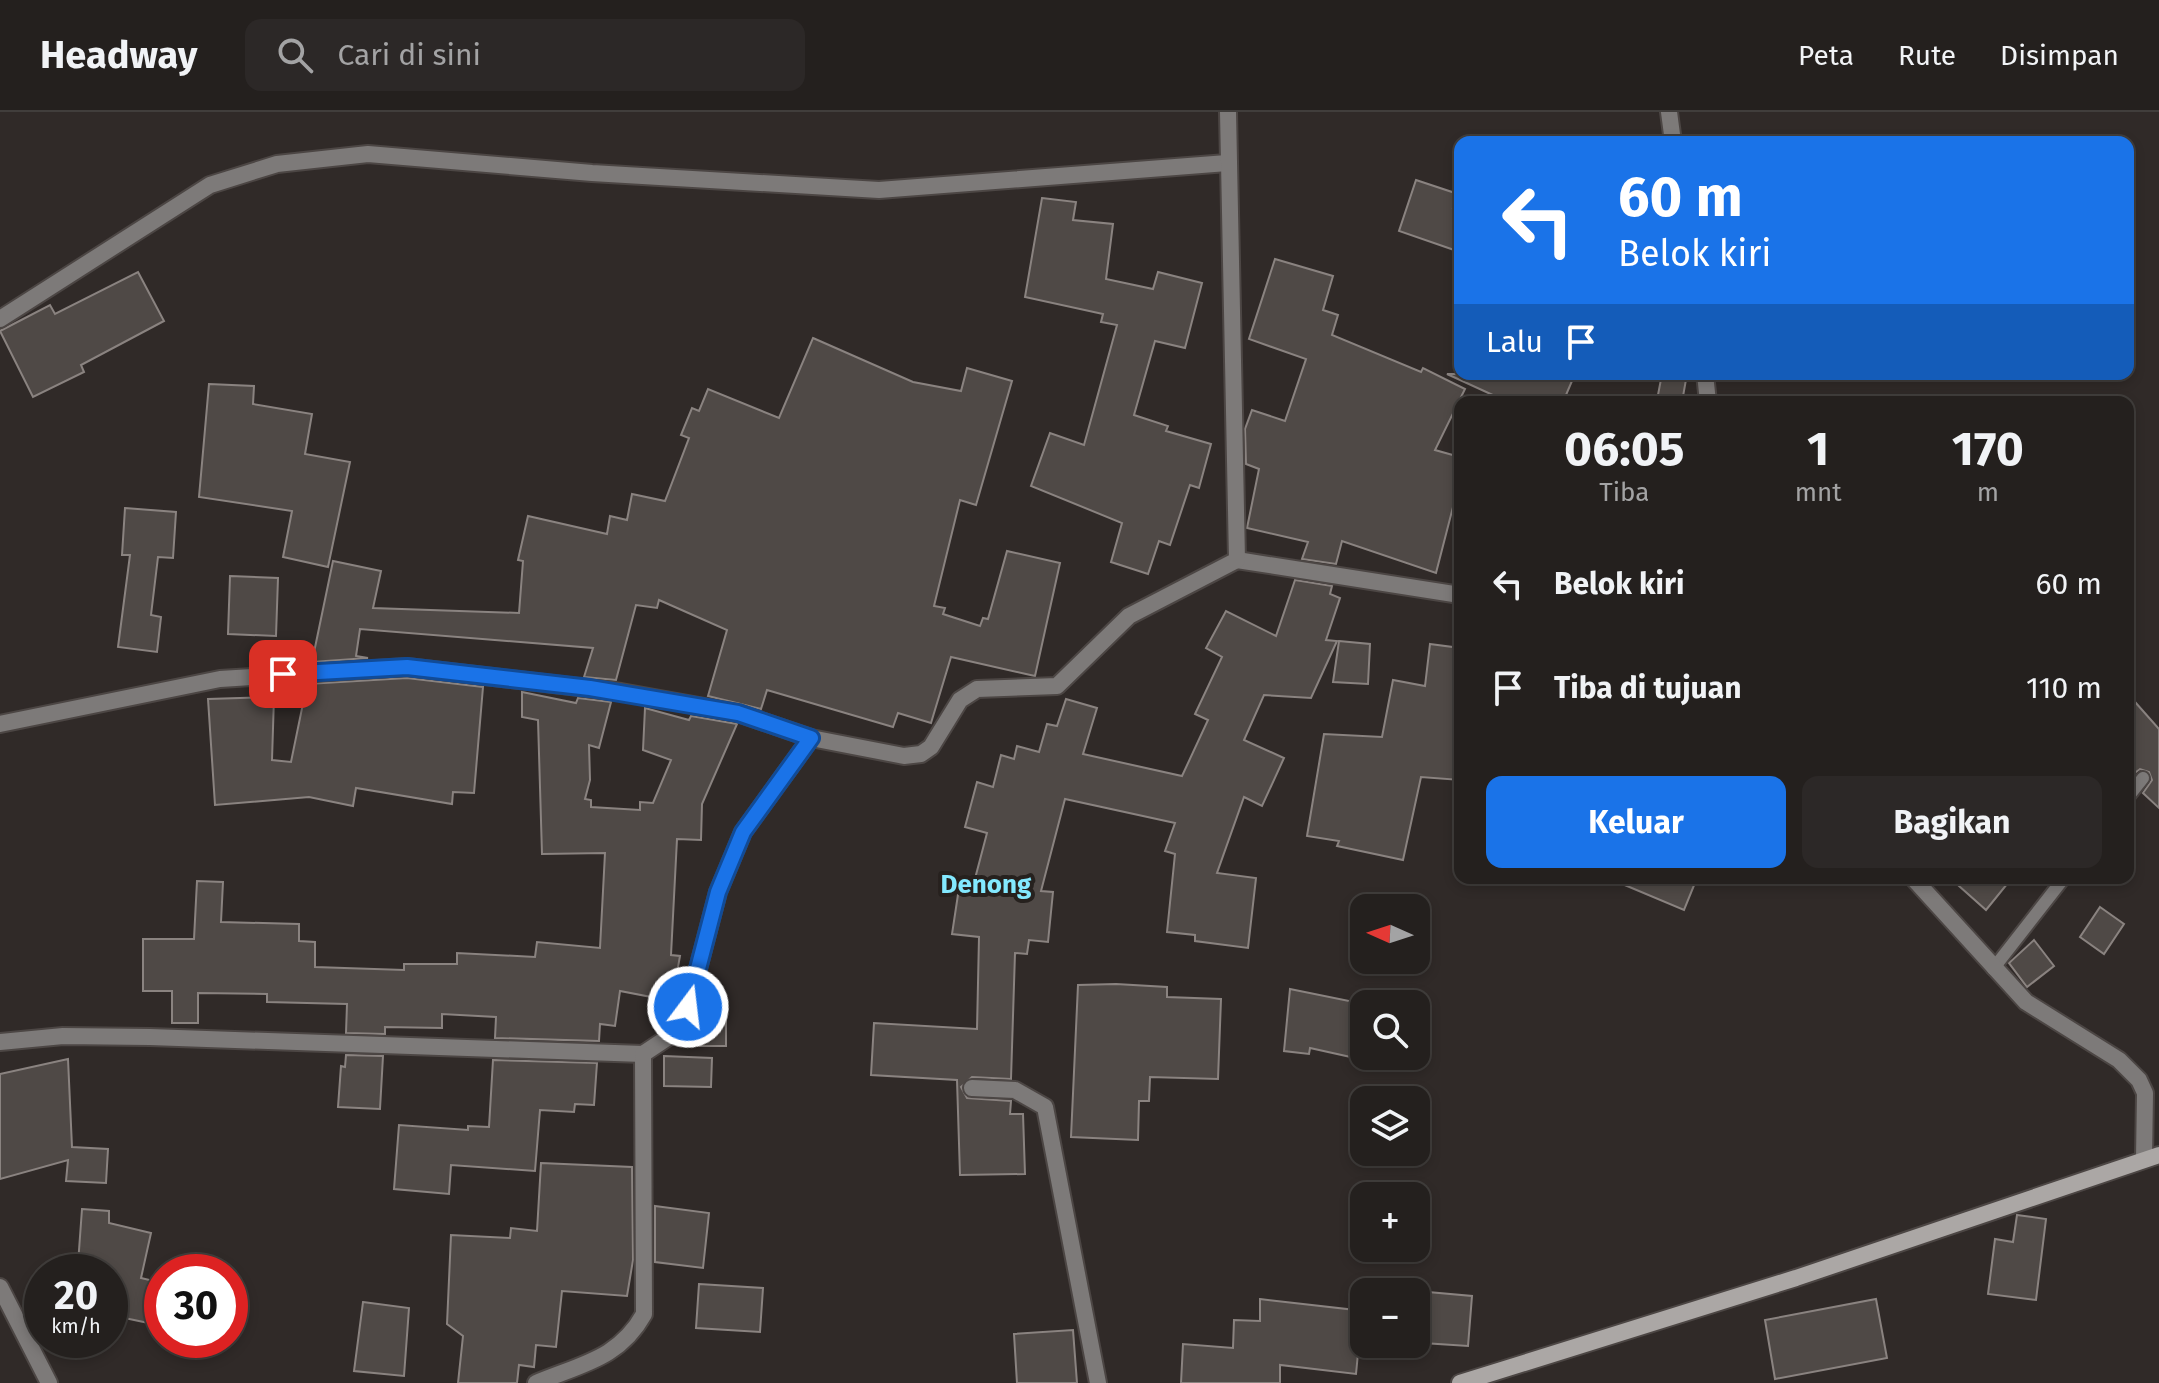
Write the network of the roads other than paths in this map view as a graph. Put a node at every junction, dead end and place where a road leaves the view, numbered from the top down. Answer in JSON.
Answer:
{"nodes":[{"id":1,"x":1228,"y":112,"type":"edge"},
{"id":2,"x":1669,"y":112,"type":"edge"},
{"id":3,"x":1672,"y":136,"type":"edge"},
{"id":4,"x":1227,"y":163,"type":"junction"},
{"id":5,"x":0,"y":319,"type":"edge"},
{"id":6,"x":1237,"y":560,"type":"junction"},
{"id":7,"x":1454,"y":594,"type":"edge"},
{"id":8,"x":0,"y":724,"type":"edge"},
{"id":9,"x":811,"y":738,"type":"junction"},
{"id":10,"x":2143,"y":778,"type":"dead end"},
{"id":11,"x":2134,"y":789,"type":"edge"},
{"id":12,"x":1918,"y":884,"type":"edge"},
{"id":13,"x":2059,"y":884,"type":"edge"},
{"id":14,"x":1993,"y":969,"type":"junction"},
{"id":15,"x":0,"y":1042,"type":"edge"},
{"id":16,"x":643,"y":1054,"type":"junction"},
{"id":17,"x":972,"y":1088,"type":"dead end"},
{"id":18,"x":2151,"y":1157,"type":"edge"},
{"id":19,"x":0,"y":1287,"type":"edge"},
{"id":20,"x":49,"y":1383,"type":"edge"},
{"id":21,"x":536,"y":1383,"type":"edge"},
{"id":22,"x":1098,"y":1383,"type":"edge"},
{"id":23,"x":1460,"y":1383,"type":"edge"}],
"edges":[{"from":1,"to":4,"type":"street"},
{"from":2,"to":3,"type":"street"},
{"from":4,"to":5,"type":"street"},
{"from":4,"to":6,"type":"street"},
{"from":6,"to":7,"type":"street"},
{"from":6,"to":9,"type":"street"},
{"from":8,"to":9,"type":"street"},
{"from":9,"to":16,"type":"street"},
{"from":10,"to":11,"type":"lane"},
{"from":12,"to":14,"type":"street"},
{"from":13,"to":14,"type":"lane"},
{"from":14,"to":18,"type":"street"},
{"from":15,"to":16,"type":"street"},
{"from":16,"to":21,"type":"street"},
{"from":17,"to":22,"type":"street"},
{"from":18,"to":23,"type":"street"},
{"from":19,"to":20,"type":"street"}]}
